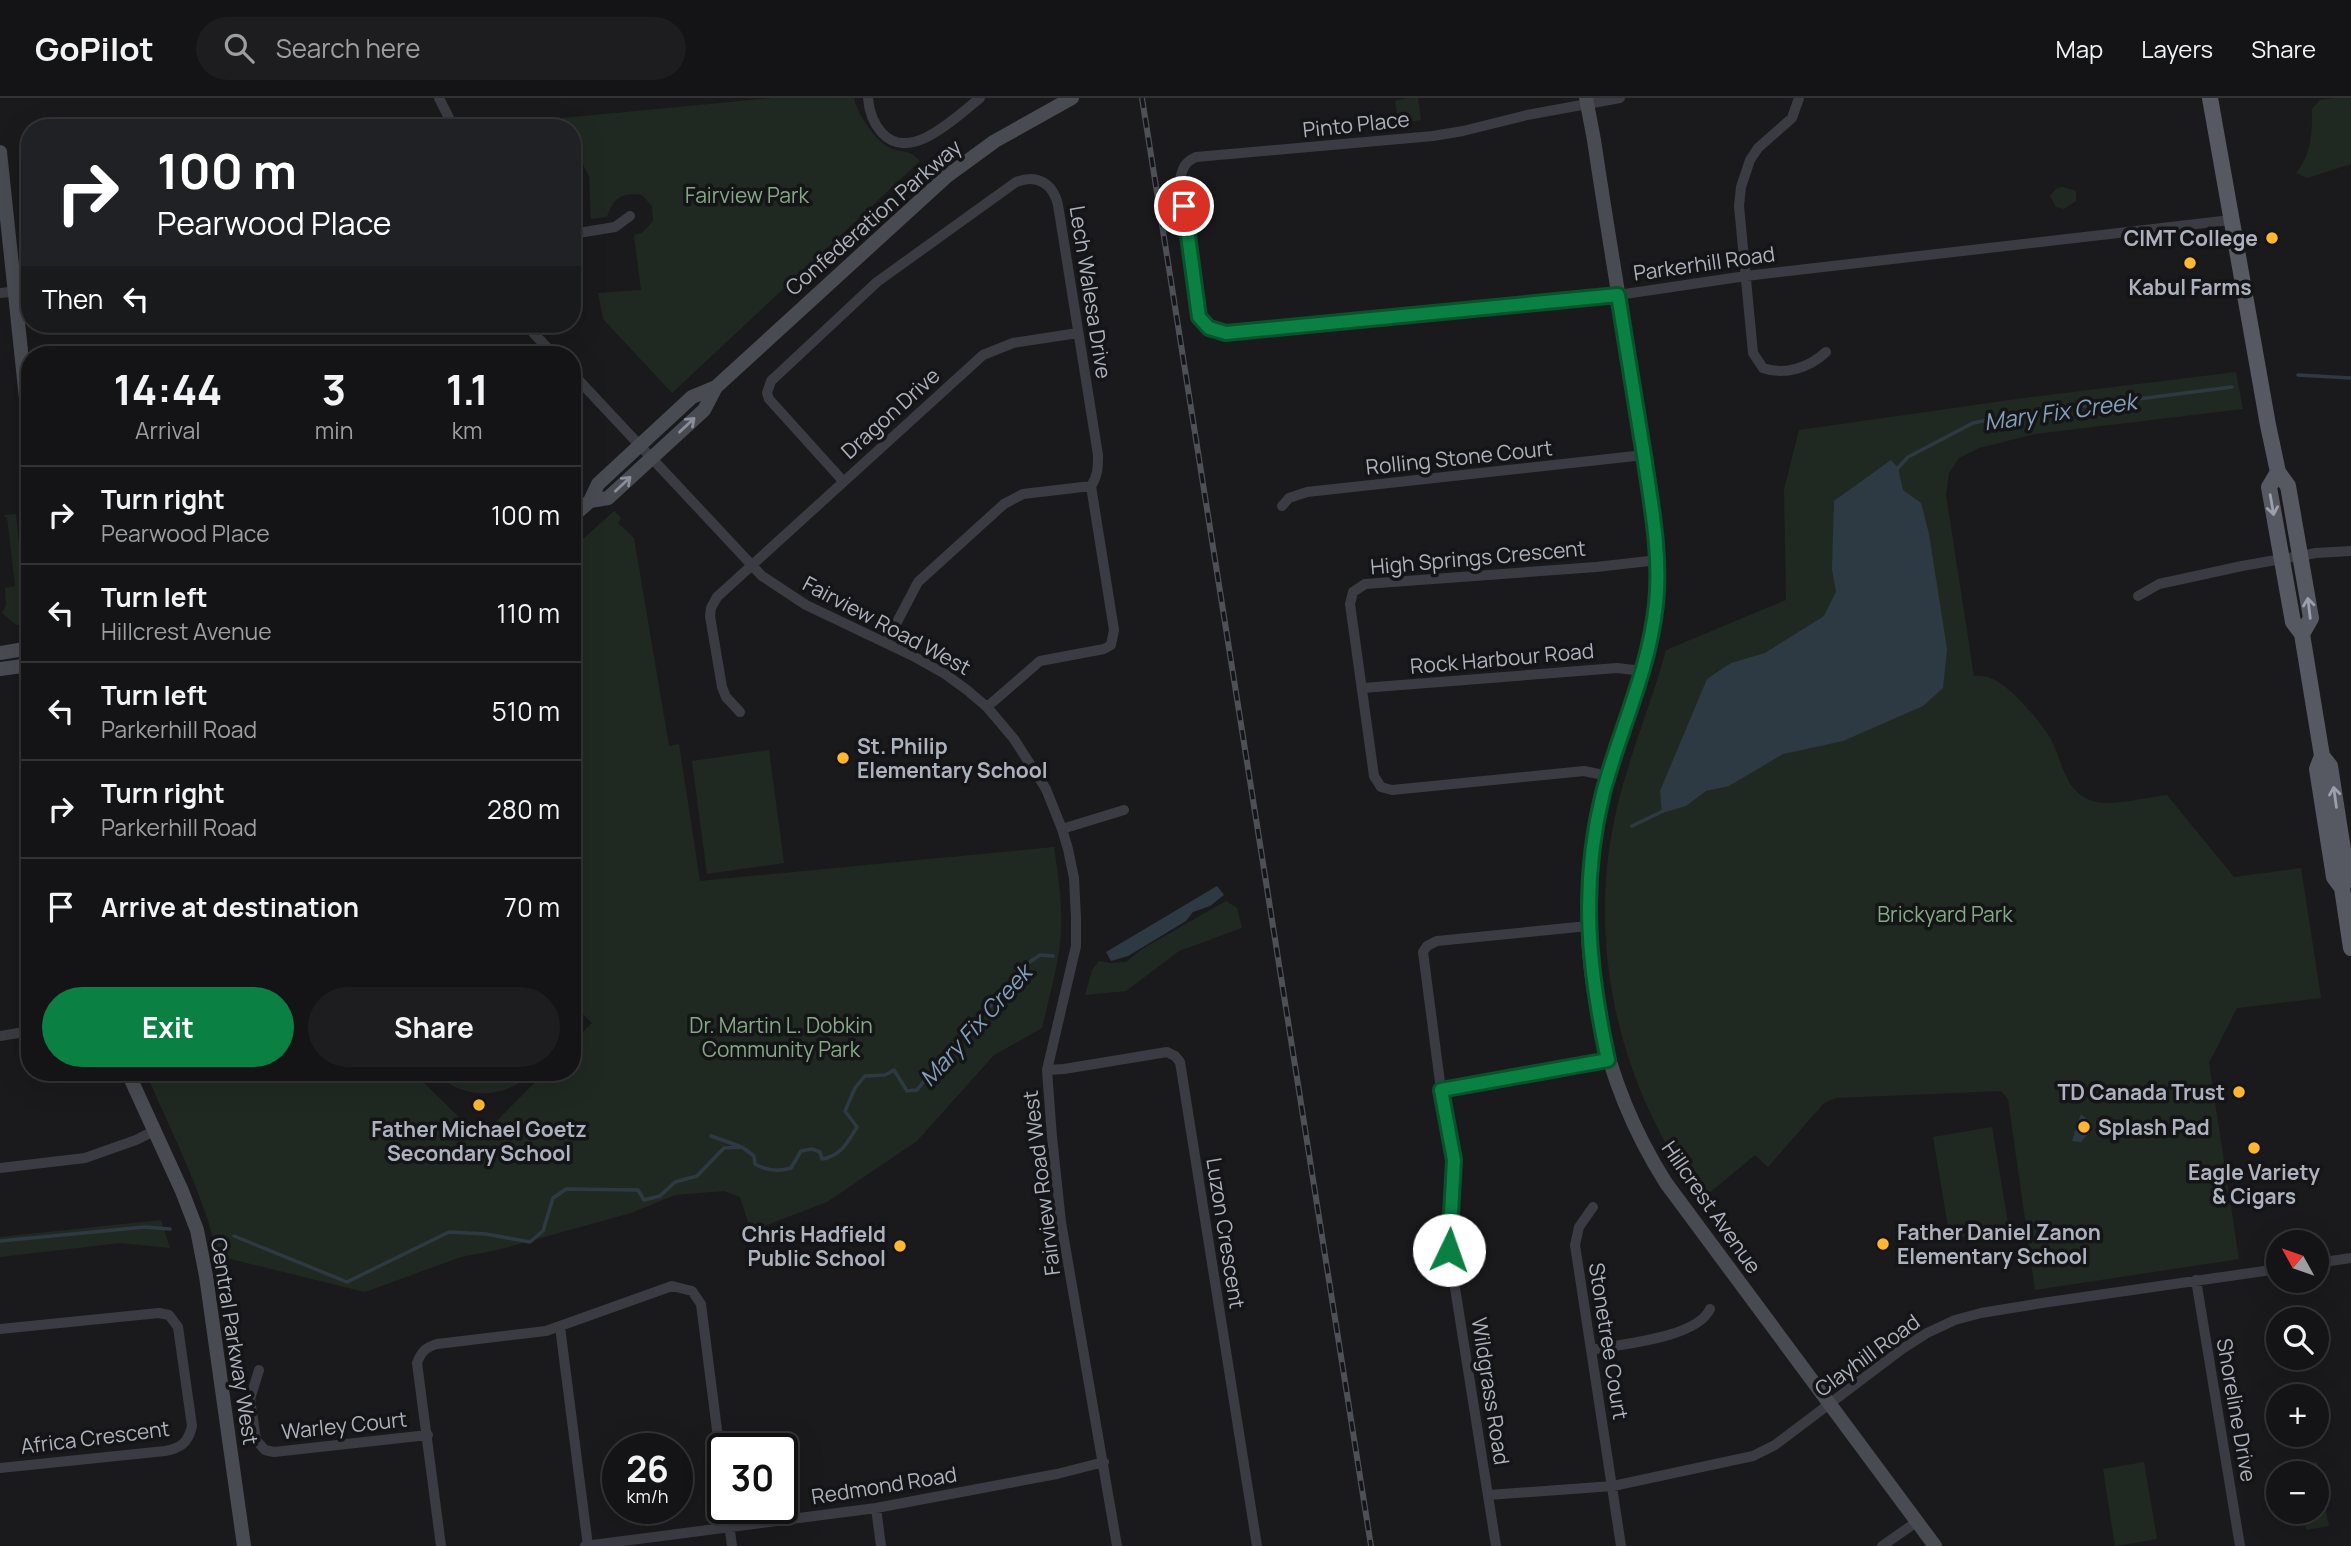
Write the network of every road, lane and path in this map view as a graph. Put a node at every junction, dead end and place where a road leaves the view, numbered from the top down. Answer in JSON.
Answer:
{"nodes":[{"id":1,"x":439,"y":98,"type":"edge"},
{"id":2,"x":980,"y":98,"type":"edge"},
{"id":3,"x":1072,"y":98,"type":"edge"},
{"id":4,"x":1619,"y":98,"type":"edge"},
{"id":5,"x":1799,"y":98,"type":"edge"},
{"id":6,"x":2212,"y":98,"type":"edge"},
{"id":7,"x":1586,"y":100,"type":"edge"},
{"id":8,"x":868,"y":101,"type":"edge"},
{"id":9,"x":450,"y":119,"type":"edge"},
{"id":10,"x":0,"y":152,"type":"edge"},
{"id":11,"x":1180,"y":179,"type":"joint"},
{"id":12,"x":630,"y":216,"type":"dead end"},
{"id":13,"x":2231,"y":220,"type":"junction"},
{"id":14,"x":581,"y":233,"type":"edge"},
{"id":15,"x":1746,"y":276,"type":"junction"},
{"id":16,"x":7,"y":293,"type":"edge"},
{"id":17,"x":1618,"y":295,"type":"junction"},
{"id":18,"x":533,"y":333,"type":"edge"},
{"id":19,"x":1078,"y":333,"type":"junction"},
{"id":20,"x":546,"y":346,"type":"edge"},
{"id":21,"x":1826,"y":352,"type":"dead end"},
{"id":22,"x":21,"y":380,"type":"edge"},
{"id":23,"x":581,"y":383,"type":"edge"},
{"id":24,"x":716,"y":387,"type":"junction"},
{"id":25,"x":639,"y":445,"type":"junction"},
{"id":26,"x":1644,"y":455,"type":"junction"},
{"id":27,"x":651,"y":458,"type":"junction"},
{"id":28,"x":2278,"y":472,"type":"junction"},
{"id":29,"x":843,"y":481,"type":"junction"},
{"id":30,"x":1091,"y":485,"type":"junction"},
{"id":31,"x":590,"y":501,"type":"junction"},
{"id":32,"x":1282,"y":506,"type":"dead end"},
{"id":33,"x":581,"y":509,"type":"edge"},
{"id":34,"x":2351,"y":551,"type":"edge"},
{"id":35,"x":2300,"y":555,"type":"junction"},
{"id":36,"x":2282,"y":559,"type":"junction"},
{"id":37,"x":1658,"y":560,"type":"junction"},
{"id":38,"x":750,"y":565,"type":"junction"},
{"id":39,"x":2138,"y":597,"type":"dead end"},
{"id":40,"x":2302,"y":634,"type":"junction"},
{"id":41,"x":886,"y":643,"type":"junction"},
{"id":42,"x":21,"y":650,"type":"edge"},
{"id":43,"x":0,"y":653,"type":"edge"},
{"id":44,"x":21,"y":666,"type":"edge"},
{"id":45,"x":0,"y":669,"type":"edge"},
{"id":46,"x":1643,"y":671,"type":"junction"},
{"id":47,"x":1363,"y":688,"type":"junction"},
{"id":48,"x":987,"y":708,"type":"junction"},
{"id":49,"x":740,"y":712,"type":"dead end"},
{"id":50,"x":1608,"y":776,"type":"junction"},
{"id":51,"x":1124,"y":810,"type":"dead end"},
{"id":52,"x":1062,"y":829,"type":"junction"},
{"id":53,"x":1588,"y":926,"type":"junction"},
{"id":54,"x":2351,"y":948,"type":"edge"},
{"id":55,"x":21,"y":1032,"type":"edge"},
{"id":56,"x":0,"y":1035,"type":"edge"},
{"id":57,"x":1608,"y":1060,"type":"junction"},
{"id":58,"x":1047,"y":1070,"type":"junction"},
{"id":59,"x":132,"y":1081,"type":"edge"},
{"id":60,"x":1441,"y":1090,"type":"junction"},
{"id":61,"x":155,"y":1131,"type":"junction"},
{"id":62,"x":0,"y":1168,"type":"edge"},
{"id":63,"x":1592,"y":1207,"type":"dead end"},
{"id":64,"x":2351,"y":1258,"type":"edge"},
{"id":65,"x":2329,"y":1261,"type":"edge"},
{"id":66,"x":2266,"y":1271,"type":"edge"},
{"id":67,"x":2196,"y":1280,"type":"junction"},
{"id":68,"x":1710,"y":1309,"type":"dead end"},
{"id":69,"x":559,"y":1328,"type":"junction"},
{"id":70,"x":0,"y":1329,"type":"edge"},
{"id":71,"x":1591,"y":1350,"type":"junction"},
{"id":72,"x":258,"y":1370,"type":"dead end"},
{"id":73,"x":1830,"y":1405,"type":"junction"},
{"id":74,"x":717,"y":1433,"type":"edge"},
{"id":75,"x":428,"y":1435,"type":"junction"},
{"id":76,"x":1104,"y":1462,"type":"junction"},
{"id":77,"x":0,"y":1468,"type":"edge"},
{"id":78,"x":1613,"y":1486,"type":"junction"},
{"id":79,"x":1488,"y":1495,"type":"junction"},
{"id":80,"x":876,"y":1508,"type":"junction"},
{"id":81,"x":1918,"y":1521,"type":"junction"},
{"id":82,"x":729,"y":1524,"type":"edge"},
{"id":83,"x":729,"y":1529,"type":"junction"},
{"id":84,"x":244,"y":1546,"type":"edge"},
{"id":85,"x":441,"y":1546,"type":"edge"},
{"id":86,"x":587,"y":1546,"type":"edge"},
{"id":87,"x":732,"y":1546,"type":"edge"},
{"id":88,"x":881,"y":1546,"type":"edge"},
{"id":89,"x":1117,"y":1546,"type":"edge"},
{"id":90,"x":1256,"y":1546,"type":"edge"},
{"id":91,"x":1496,"y":1546,"type":"edge"},
{"id":92,"x":1621,"y":1546,"type":"edge"},
{"id":93,"x":1882,"y":1546,"type":"edge"},
{"id":94,"x":1935,"y":1546,"type":"edge"},
{"id":95,"x":2240,"y":1546,"type":"edge"}],
"edges":[{"from":1,"to":9,"type":"street"},
{"from":2,"to":8,"type":"street"},
{"from":3,"to":24,"type":"street","name":"Confederation Parkway"},
{"from":4,"to":7,"type":"street","name":"Pinto Place"},
{"from":5,"to":15,"type":"street"},
{"from":6,"to":13,"type":"main road"},
{"from":7,"to":11,"type":"street","name":"Pinto Place"},
{"from":7,"to":17,"type":"street","name":"Hillcrest Avenue"},
{"from":10,"to":16,"type":"street"},
{"from":11,"to":17,"type":"street","name":"Parkerhill Road"},
{"from":12,"to":14,"type":"street"},
{"from":13,"to":15,"type":"street","name":"Parkerhill Road"},
{"from":13,"to":28,"type":"main road"},
{"from":15,"to":17,"type":"street","name":"Parkerhill Road"},
{"from":15,"to":21,"type":"street"},
{"from":16,"to":22,"type":"street"},
{"from":17,"to":26,"type":"street","name":"Hillcrest Avenue"},
{"from":18,"to":20,"type":"street"},
{"from":19,"to":29,"type":"street","name":"Dragon Drive"},
{"from":19,"to":29,"type":"street","name":"Lech Walesa Drive"},
{"from":19,"to":30,"type":"street","name":"Lech Walesa Drive"},
{"from":23,"to":25,"type":"street","name":"Fairview Road West"},
{"from":24,"to":25,"type":"street","name":"Confederation Parkway"},
{"from":27,"to":24,"type":"street","name":"Confederation Parkway","one_way":true},
{"from":25,"to":27,"type":"street","name":"Fairview Road West"},
{"from":25,"to":31,"type":"street","name":"Confederation Parkway"},
{"from":26,"to":32,"type":"street","name":"Rolling Stone Court"},
{"from":26,"to":37,"type":"street","name":"Hillcrest Avenue"},
{"from":31,"to":27,"type":"street","name":"Confederation Parkway","one_way":true},
{"from":27,"to":38,"type":"street","name":"Fairview Road West"},
{"from":28,"to":35,"type":"main road"},
{"from":28,"to":36,"type":"main road","one_way":true},
{"from":29,"to":38,"type":"street","name":"Dragon Drive"},
{"from":30,"to":41,"type":"street"},
{"from":30,"to":48,"type":"street","name":"Lech Walesa Drive"},
{"from":31,"to":33,"type":"street","name":"Confederation Parkway"},
{"from":34,"to":35,"type":"street"},
{"from":35,"to":36,"type":"street"},
{"from":40,"to":35,"type":"main road","one_way":true},
{"from":36,"to":39,"type":"street"},
{"from":36,"to":40,"type":"main road"},
{"from":37,"to":46,"type":"street","name":"Hillcrest Avenue"},
{"from":37,"to":47,"type":"street","name":"High Springs Crescent"},
{"from":38,"to":41,"type":"street","name":"Fairview Road West"},
{"from":38,"to":49,"type":"street","name":"Dragon Drive"},
{"from":40,"to":54,"type":"main road"},
{"from":41,"to":48,"type":"street","name":"Fairview Road West"},
{"from":42,"to":43,"type":"street"},
{"from":44,"to":45,"type":"street"},
{"from":46,"to":47,"type":"street","name":"Rock Harbour Road"},
{"from":46,"to":50,"type":"street","name":"Hillcrest Avenue"},
{"from":47,"to":50,"type":"street","name":"High Springs Crescent"},
{"from":48,"to":52,"type":"street","name":"Fairview Road West"},
{"from":50,"to":53,"type":"street","name":"Hillcrest Avenue"},
{"from":51,"to":52,"type":"street"},
{"from":52,"to":58,"type":"street","name":"Fairview Road West"},
{"from":53,"to":57,"type":"street","name":"Hillcrest Avenue"},
{"from":53,"to":60,"type":"street","name":"Wildgrass Road"},
{"from":55,"to":56,"type":"street"},
{"from":57,"to":60,"type":"street"},
{"from":57,"to":73,"type":"street","name":"Hillcrest Avenue"},
{"from":58,"to":76,"type":"street","name":"Fairview Road West"},
{"from":58,"to":90,"type":"street","name":"Luzon Crescent"},
{"from":59,"to":61,"type":"street","name":"Central Parkway West"},
{"from":60,"to":79,"type":"street","name":"Wildgrass Road"},
{"from":61,"to":62,"type":"street"},
{"from":61,"to":84,"type":"street","name":"Central Parkway West"},
{"from":63,"to":71,"type":"street","name":"Stonetree Court"},
{"from":64,"to":65,"type":"street"},
{"from":66,"to":67,"type":"street","name":"Clayhill Road"},
{"from":67,"to":73,"type":"street","name":"Clayhill Road"},
{"from":67,"to":95,"type":"street","name":"Shoreline Drive"},
{"from":68,"to":71,"type":"street"},
{"from":69,"to":74,"type":"street"},
{"from":69,"to":75,"type":"street"},
{"from":69,"to":86,"type":"street"},
{"from":70,"to":77,"type":"street","name":"Africa Crescent"},
{"from":71,"to":78,"type":"street","name":"Stonetree Court"},
{"from":72,"to":75,"type":"street","name":"Warley Court"},
{"from":73,"to":78,"type":"street","name":"Clayhill Road"},
{"from":73,"to":81,"type":"street","name":"Hillcrest Avenue"},
{"from":75,"to":85,"type":"street"},
{"from":76,"to":80,"type":"street","name":"Redmond Road"},
{"from":76,"to":89,"type":"street","name":"Fairview Road West"},
{"from":78,"to":79,"type":"street","name":"Clayhill Road"},
{"from":78,"to":92,"type":"street","name":"Stonetree Court"},
{"from":79,"to":91,"type":"street","name":"Wildgrass Road"},
{"from":80,"to":83,"type":"street","name":"Redmond Road"},
{"from":80,"to":88,"type":"street"},
{"from":81,"to":93,"type":"street"},
{"from":81,"to":94,"type":"street","name":"Hillcrest Avenue"},
{"from":82,"to":83,"type":"street"},
{"from":83,"to":86,"type":"street","name":"Redmond Road"},
{"from":83,"to":87,"type":"street"}]}
